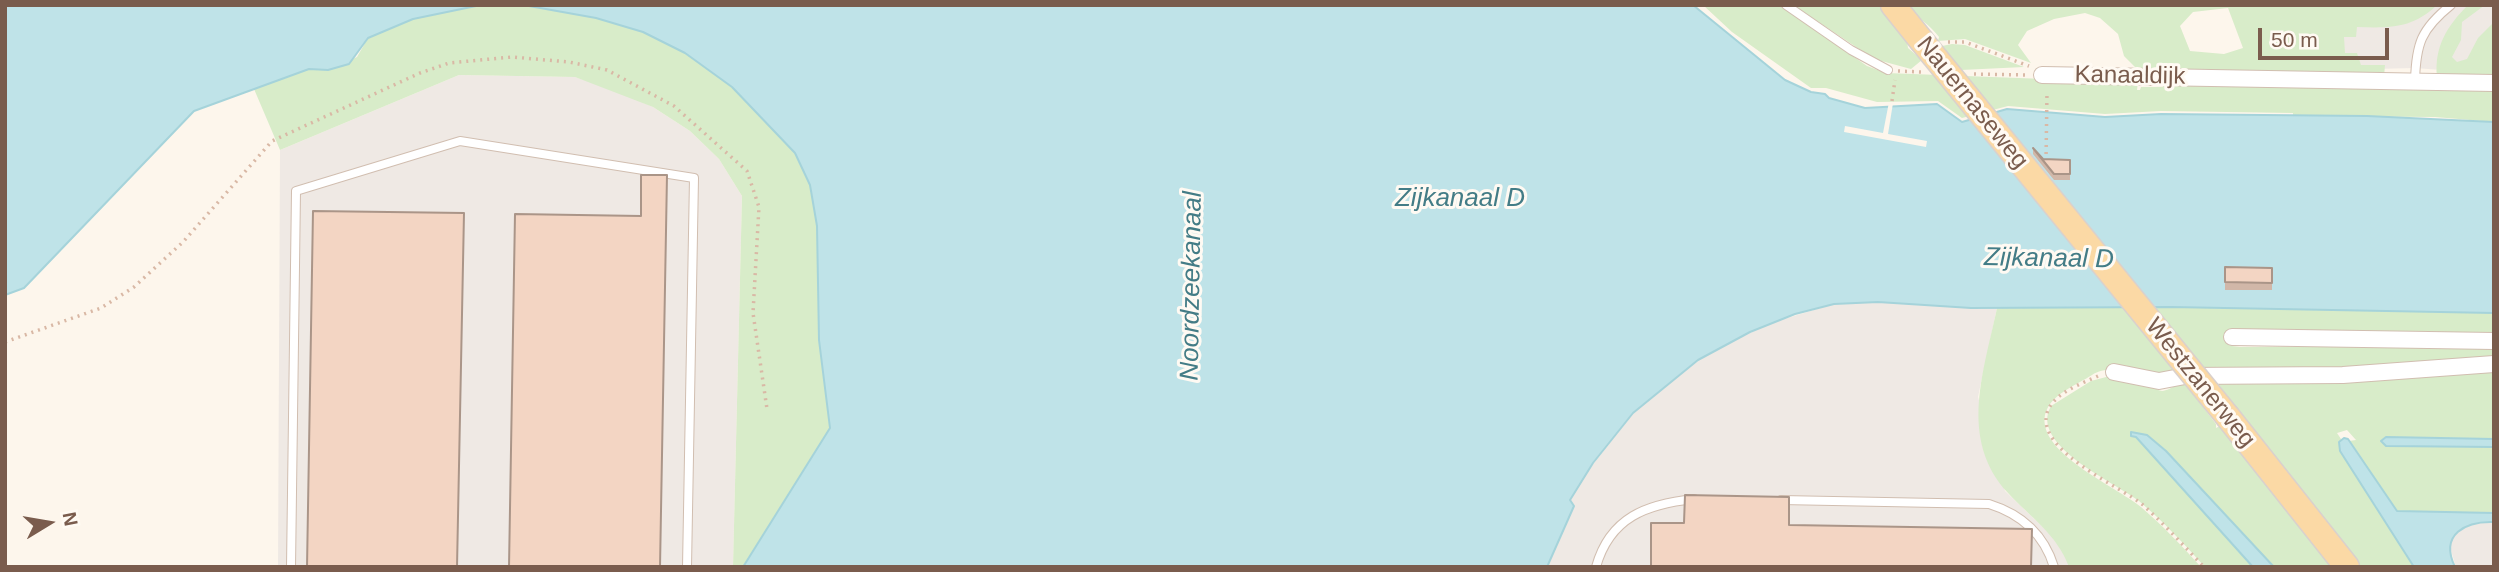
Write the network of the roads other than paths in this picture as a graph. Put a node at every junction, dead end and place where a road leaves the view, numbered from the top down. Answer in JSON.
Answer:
{"nodes":[{"id":1,"x":1786,"y":5,"type":"edge"},
{"id":2,"x":1893,"y":5,"type":"edge"},
{"id":3,"x":2451,"y":5,"type":"edge"},
{"id":4,"x":1892,"y":71,"type":"road end"},
{"id":5,"x":2040,"y":77,"type":"road end"},
{"id":6,"x":2415,"y":81,"type":"junction"},
{"id":7,"x":2494,"y":83,"type":"edge"},
{"id":8,"x":2051,"y":200,"type":"joint"},
{"id":9,"x":2232,"y":337,"type":"dead end"},
{"id":10,"x":2494,"y":341,"type":"edge"},
{"id":11,"x":2494,"y":364,"type":"edge"},
{"id":12,"x":2114,"y":372,"type":"road end"},
{"id":13,"x":1708,"y":499,"type":"edge"},
{"id":14,"x":1775,"y":500,"type":"edge"},
{"id":15,"x":290,"y":567,"type":"edge"},
{"id":16,"x":687,"y":567,"type":"edge"},
{"id":17,"x":1596,"y":567,"type":"edge"},
{"id":18,"x":2054,"y":567,"type":"edge"},
{"id":19,"x":2347,"y":567,"type":"edge"}],
"edges":[{"from":1,"to":4,"type":"lane"},
{"from":2,"to":8,"type":"main road","name":"Nauernaseweg","bridge":true},
{"from":3,"to":6,"type":"lane"},
{"from":5,"to":6,"type":"street","name":"Kanaaldijk"},
{"from":6,"to":7,"type":"street","name":"Kanaaldijk"},
{"from":8,"to":19,"type":"main road","name":"Westzanerweg","bridge":true},
{"from":9,"to":10,"type":"street"},
{"from":11,"to":12,"type":"street"},
{"from":13,"to":17,"type":"lane"},
{"from":14,"to":18,"type":"lane"},
{"from":15,"to":16,"type":"lane"}]}
